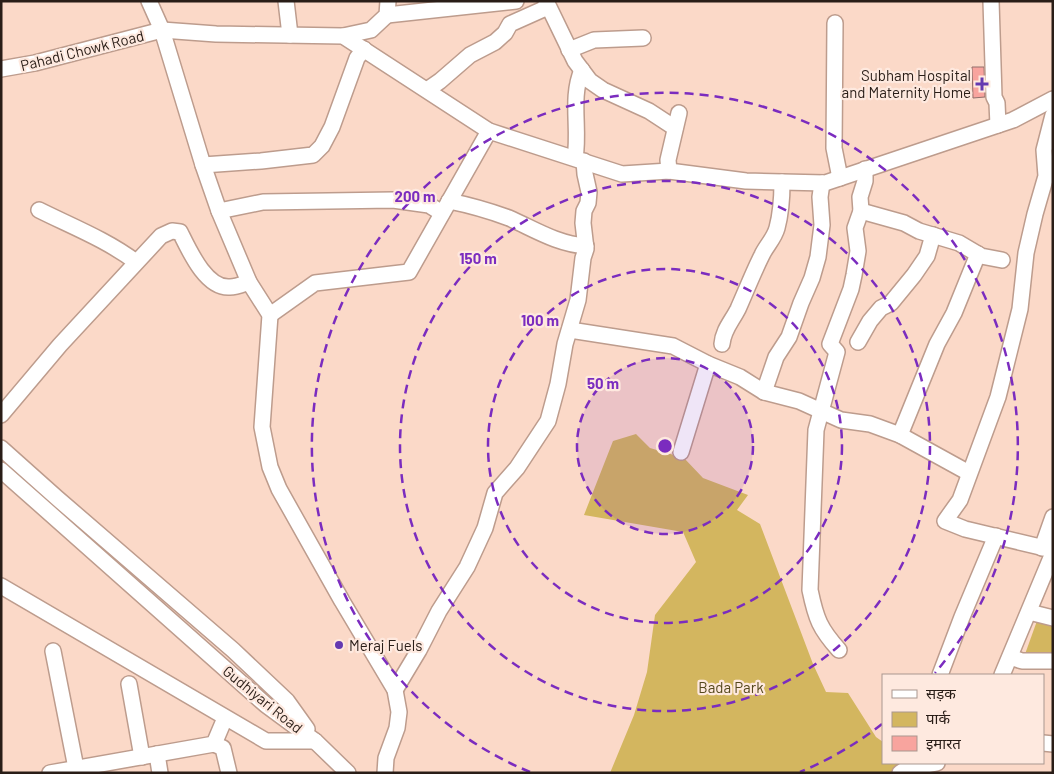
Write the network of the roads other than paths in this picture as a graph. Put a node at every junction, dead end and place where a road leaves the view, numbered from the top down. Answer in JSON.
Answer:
{"nodes":[{"id":1,"x":149,"y":1,"type":"edge"},
{"id":2,"x":286,"y":1,"type":"edge"},
{"id":3,"x":516,"y":1,"type":"edge"},
{"id":4,"x":992,"y":1,"type":"edge"},
{"id":5,"x":546,"y":3,"type":"edge"},
{"id":6,"x":389,"y":6,"type":"edge"},
{"id":7,"x":835,"y":23,"type":"dead end"},
{"id":8,"x":162,"y":30,"type":"junction"},
{"id":9,"x":290,"y":35,"type":"junction"},
{"id":10,"x":343,"y":36,"type":"junction"},
{"id":11,"x":643,"y":38,"type":"dead end"},
{"id":12,"x":364,"y":49,"type":"junction"},
{"id":13,"x":569,"y":50,"type":"junction"},
{"id":14,"x":1,"y":68,"type":"edge"},
{"id":15,"x":582,"y":70,"type":"junction"},
{"id":16,"x":427,"y":90,"type":"junction"},
{"id":17,"x":1053,"y":99,"type":"edge"},
{"id":18,"x":679,"y":113,"type":"dead end"},
{"id":19,"x":1053,"y":115,"type":"edge"},
{"id":20,"x":998,"y":125,"type":"junction"},
{"id":21,"x":675,"y":128,"type":"junction"},
{"id":22,"x":489,"y":131,"type":"junction"},
{"id":23,"x":580,"y":160,"type":"junction"},
{"id":24,"x":203,"y":165,"type":"junction"},
{"id":25,"x":865,"y":169,"type":"junction"},
{"id":26,"x":669,"y":172,"type":"junction"},
{"id":27,"x":840,"y":178,"type":"junction"},
{"id":28,"x":782,"y":182,"type":"junction"},
{"id":29,"x":822,"y":183,"type":"junction"},
{"id":30,"x":446,"y":207,"type":"junction"},
{"id":31,"x":38,"y":210,"type":"dead end"},
{"id":32,"x":219,"y":211,"type":"junction"},
{"id":33,"x":861,"y":211,"type":"junction"},
{"id":34,"x":933,"y":235,"type":"junction"},
{"id":35,"x":586,"y":246,"type":"junction"},
{"id":36,"x":978,"y":254,"type":"junction"},
{"id":37,"x":1002,"y":260,"type":"dead end"},
{"id":38,"x":136,"y":262,"type":"junction"},
{"id":39,"x":249,"y":282,"type":"junction"},
{"id":40,"x":270,"y":315,"type":"junction"},
{"id":41,"x":570,"y":330,"type":"junction"},
{"id":42,"x":858,"y":342,"type":"dead end"},
{"id":43,"x":722,"y":344,"type":"dead end"},
{"id":44,"x":708,"y":364,"type":"junction"},
{"id":45,"x":764,"y":392,"type":"junction"},
{"id":46,"x":821,"y":412,"type":"junction"},
{"id":47,"x":1,"y":415,"type":"edge"},
{"id":48,"x":900,"y":435,"type":"junction"},
{"id":49,"x":1,"y":448,"type":"edge"},
{"id":50,"x":682,"y":452,"type":"dead end"},
{"id":51,"x":1,"y":470,"type":"edge"},
{"id":52,"x":969,"y":473,"type":"junction"},
{"id":53,"x":1053,"y":517,"type":"edge"},
{"id":54,"x":996,"y":536,"type":"junction"},
{"id":55,"x":1049,"y":550,"type":"edge"},
{"id":56,"x":1,"y":586,"type":"edge"},
{"id":57,"x":1029,"y":612,"type":"junction"},
{"id":58,"x":1053,"y":618,"type":"edge"},
{"id":59,"x":839,"y":650,"type":"dead end"},
{"id":60,"x":53,"y":651,"type":"dead end"},
{"id":61,"x":1010,"y":657,"type":"junction"},
{"id":62,"x":1053,"y":661,"type":"edge"},
{"id":63,"x":940,"y":674,"type":"edge"},
{"id":64,"x":1002,"y":674,"type":"edge"},
{"id":65,"x":129,"y":684,"type":"dead end"},
{"id":66,"x":395,"y":690,"type":"junction"},
{"id":67,"x":225,"y":718,"type":"junction"},
{"id":68,"x":314,"y":741,"type":"junction"},
{"id":69,"x":214,"y":744,"type":"junction"},
{"id":70,"x":150,"y":756,"type":"junction"},
{"id":71,"x":931,"y":764,"type":"edge"},
{"id":72,"x":905,"y":768,"type":"edge"},
{"id":73,"x":77,"y":771,"type":"edge"},
{"id":74,"x":50,"y":773,"type":"edge"},
{"id":75,"x":160,"y":773,"type":"edge"},
{"id":76,"x":228,"y":773,"type":"edge"},
{"id":77,"x":348,"y":773,"type":"edge"},
{"id":78,"x":386,"y":773,"type":"edge"}],
"edges":[{"from":1,"to":8,"type":"street"},
{"from":2,"to":9,"type":"street"},
{"from":3,"to":6,"type":"street"},
{"from":4,"to":20,"type":"street"},
{"from":5,"to":13,"type":"street"},
{"from":5,"to":16,"type":"street"},
{"from":6,"to":10,"type":"street","name":"Pahadi Chowk Road"},
{"from":7,"to":27,"type":"street"},
{"from":8,"to":9,"type":"street","name":"Pahadi Chowk Road"},
{"from":8,"to":14,"type":"street","name":"Pahadi Chowk Road"},
{"from":8,"to":24,"type":"street"},
{"from":9,"to":10,"type":"street","name":"Pahadi Chowk Road"},
{"from":10,"to":12,"type":"street"},
{"from":11,"to":13,"type":"street"},
{"from":12,"to":16,"type":"street"},
{"from":12,"to":24,"type":"street"},
{"from":13,"to":15,"type":"street"},
{"from":15,"to":21,"type":"street"},
{"from":15,"to":23,"type":"street"},
{"from":16,"to":22,"type":"street"},
{"from":17,"to":20,"type":"street"},
{"from":18,"to":21,"type":"street"},
{"from":19,"to":52,"type":"street"},
{"from":20,"to":25,"type":"street"},
{"from":21,"to":26,"type":"street"},
{"from":22,"to":23,"type":"street"},
{"from":22,"to":30,"type":"street"},
{"from":23,"to":26,"type":"street"},
{"from":23,"to":35,"type":"street"},
{"from":24,"to":32,"type":"street"},
{"from":25,"to":27,"type":"street"},
{"from":25,"to":33,"type":"street"},
{"from":26,"to":28,"type":"street"},
{"from":27,"to":29,"type":"street"},
{"from":28,"to":29,"type":"street"},
{"from":28,"to":43,"type":"street"},
{"from":29,"to":45,"type":"street"},
{"from":30,"to":32,"type":"street"},
{"from":30,"to":35,"type":"street"},
{"from":30,"to":40,"type":"street"},
{"from":31,"to":38,"type":"street"},
{"from":32,"to":39,"type":"street"},
{"from":33,"to":34,"type":"street"},
{"from":33,"to":46,"type":"street"},
{"from":34,"to":36,"type":"street"},
{"from":34,"to":42,"type":"street"},
{"from":35,"to":41,"type":"street"},
{"from":36,"to":37,"type":"street"},
{"from":36,"to":48,"type":"street"},
{"from":38,"to":39,"type":"street"},
{"from":38,"to":47,"type":"street"},
{"from":39,"to":40,"type":"street"},
{"from":40,"to":66,"type":"street"},
{"from":41,"to":44,"type":"street"},
{"from":41,"to":66,"type":"street"},
{"from":44,"to":45,"type":"street"},
{"from":44,"to":50,"type":"street"},
{"from":45,"to":46,"type":"street"},
{"from":46,"to":48,"type":"street"},
{"from":46,"to":59,"type":"street"},
{"from":48,"to":52,"type":"street"},
{"from":49,"to":68,"type":"street","name":"Gudhiyari Road"},
{"from":51,"to":68,"type":"street","name":"Gudhiyari Road"},
{"from":52,"to":54,"type":"street"},
{"from":53,"to":55,"type":"street"},
{"from":54,"to":55,"type":"street"},
{"from":54,"to":63,"type":"street"},
{"from":55,"to":57,"type":"street"},
{"from":56,"to":67,"type":"street"},
{"from":57,"to":58,"type":"street"},
{"from":57,"to":61,"type":"street"},
{"from":60,"to":73,"type":"street"},
{"from":61,"to":62,"type":"street"},
{"from":61,"to":64,"type":"street"},
{"from":65,"to":70,"type":"street"},
{"from":66,"to":78,"type":"street"},
{"from":67,"to":68,"type":"street"},
{"from":67,"to":69,"type":"street"},
{"from":68,"to":77,"type":"street"},
{"from":69,"to":70,"type":"street"},
{"from":69,"to":76,"type":"street"},
{"from":70,"to":73,"type":"street"},
{"from":70,"to":75,"type":"street"},
{"from":71,"to":72,"type":"street"},
{"from":73,"to":74,"type":"street"}]}
